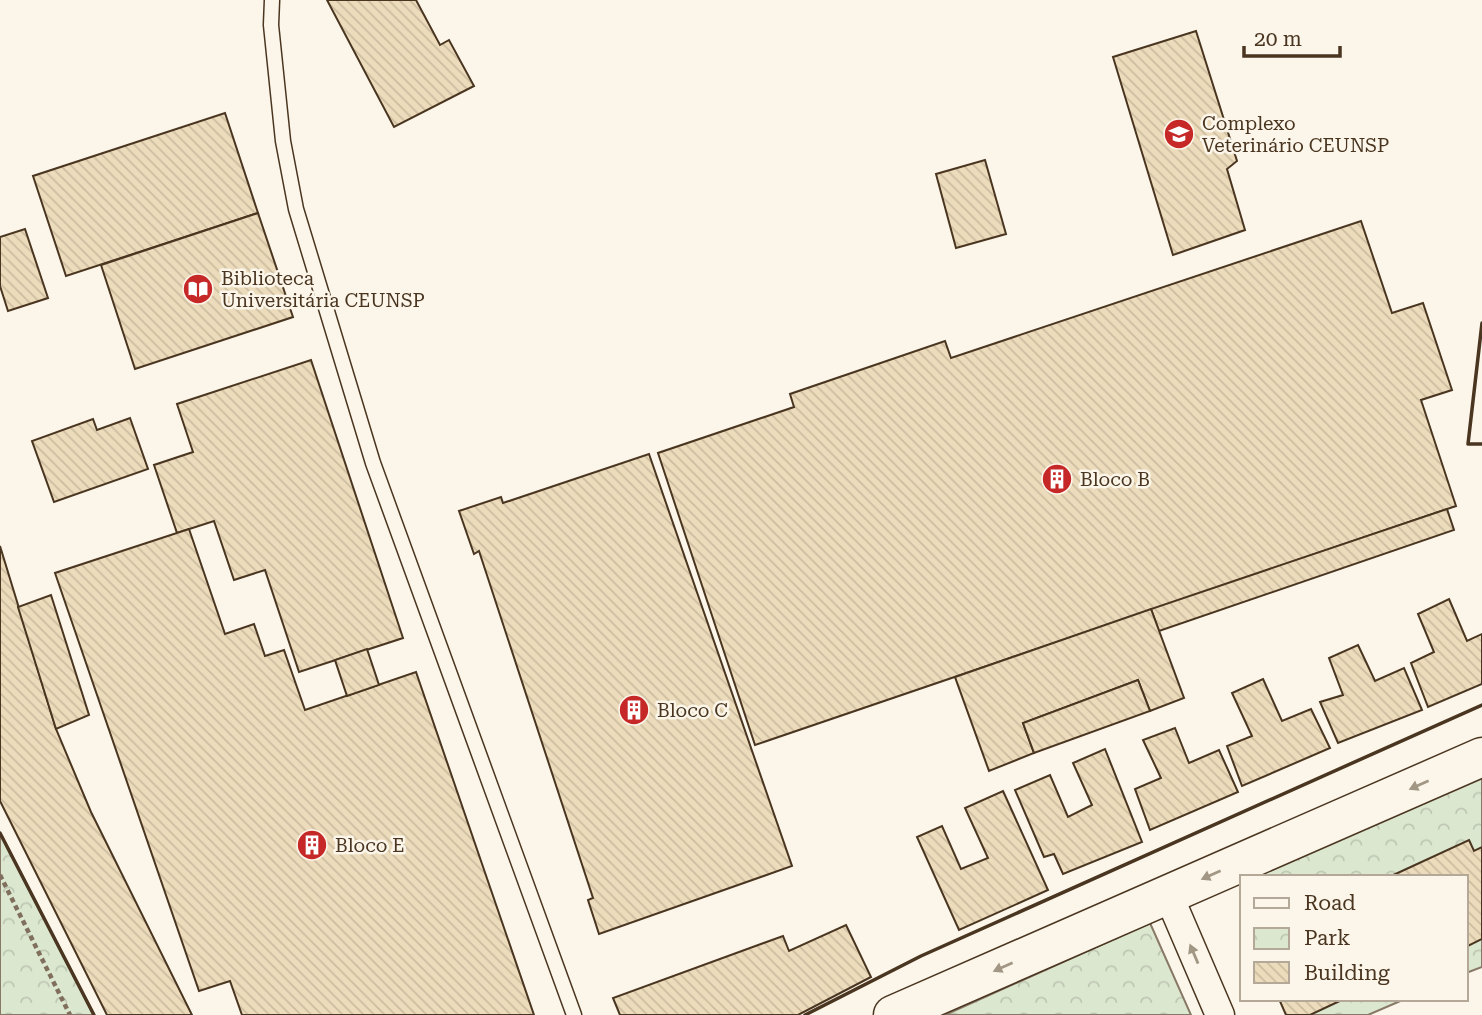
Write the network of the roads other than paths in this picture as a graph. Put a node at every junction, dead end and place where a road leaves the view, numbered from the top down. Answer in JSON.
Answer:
{"nodes":[{"id":1,"x":272,"y":0,"type":"edge"},
{"id":2,"x":1482,"y":757,"type":"edge"},
{"id":3,"x":1168,"y":894,"type":"junction"},
{"id":4,"x":575,"y":1015,"type":"edge"},
{"id":5,"x":894,"y":1015,"type":"edge"},
{"id":6,"x":1220,"y":1015,"type":"edge"}],
"edges":[{"from":1,"to":4,"type":"lane"},
{"from":2,"to":3,"type":"street","one_way":true},
{"from":3,"to":5,"type":"street","one_way":true},
{"from":6,"to":3,"type":"street","one_way":true}]}
